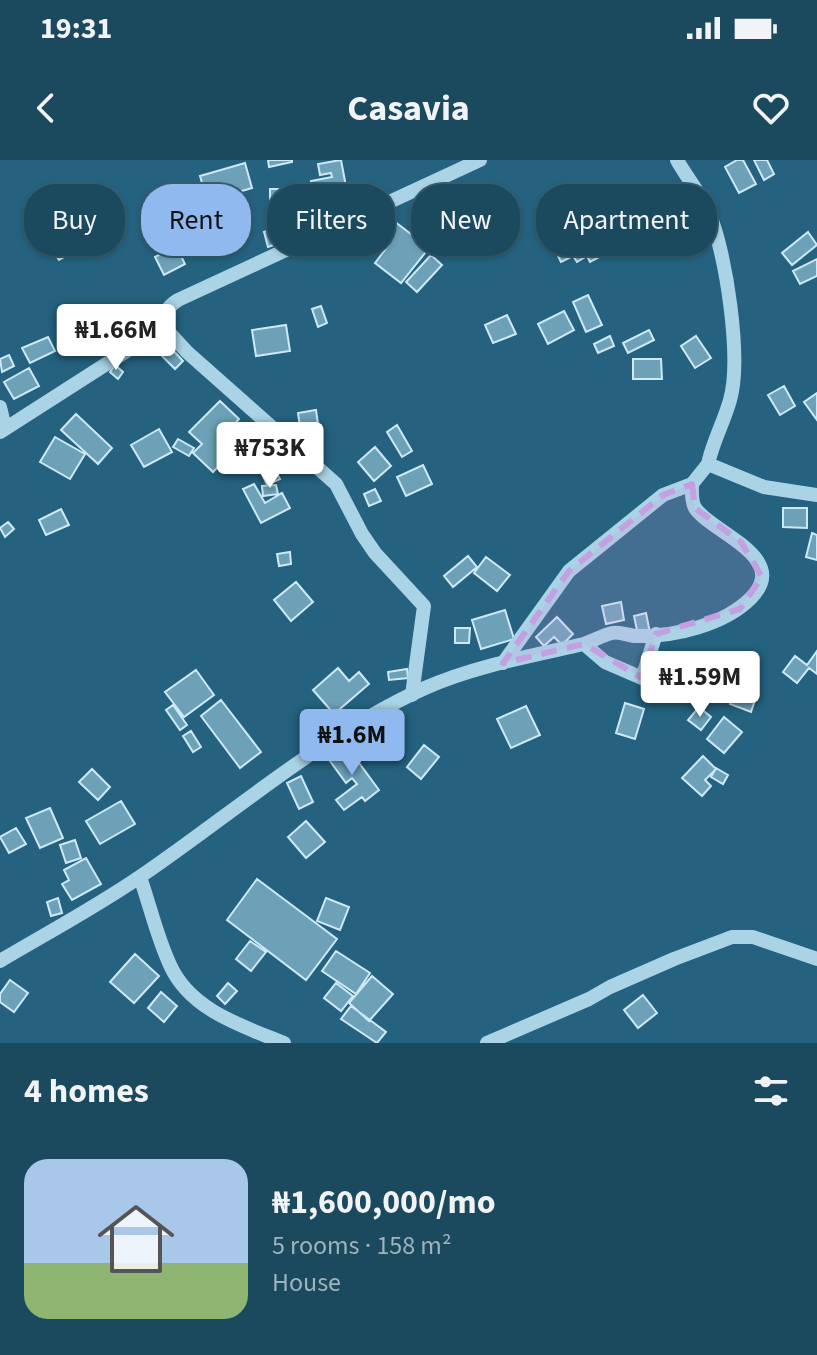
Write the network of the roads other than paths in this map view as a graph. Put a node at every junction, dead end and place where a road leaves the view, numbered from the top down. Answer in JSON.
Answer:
{"nodes":[{"id":1,"x":480,"y":160,"type":"edge"},
{"id":2,"x":677,"y":160,"type":"edge"},
{"id":3,"x":164,"y":327,"type":"junction"},
{"id":4,"x":0,"y":407,"type":"edge"},
{"id":5,"x":3,"y":430,"type":"edge"},
{"id":6,"x":708,"y":464,"type":"junction"},
{"id":7,"x":692,"y":484,"type":"junction"},
{"id":8,"x":817,"y":495,"type":"edge"},
{"id":9,"x":656,"y":634,"type":"junction"},
{"id":10,"x":584,"y":644,"type":"junction"},
{"id":11,"x":503,"y":663,"type":"junction"},
{"id":12,"x":412,"y":695,"type":"junction"},
{"id":13,"x":140,"y":877,"type":"junction"},
{"id":14,"x":817,"y":959,"type":"edge"},
{"id":15,"x":0,"y":961,"type":"edge"},
{"id":16,"x":284,"y":1043,"type":"edge"},
{"id":17,"x":487,"y":1043,"type":"edge"}],
"edges":[{"from":1,"to":3,"type":"street"},
{"from":2,"to":6,"type":"street"},
{"from":3,"to":5,"type":"street"},
{"from":3,"to":12,"type":"street"},
{"from":4,"to":5,"type":"street"},
{"from":6,"to":7,"type":"street"},
{"from":6,"to":8,"type":"street"},
{"from":7,"to":9,"type":"street"},
{"from":7,"to":11,"type":"street"},
{"from":9,"to":10,"type":"street"},
{"from":9,"to":10,"type":"street"},
{"from":10,"to":11,"type":"street"},
{"from":11,"to":12,"type":"street"},
{"from":12,"to":13,"type":"street"},
{"from":13,"to":15,"type":"street"},
{"from":13,"to":16,"type":"street"},
{"from":14,"to":17,"type":"street"}]}
